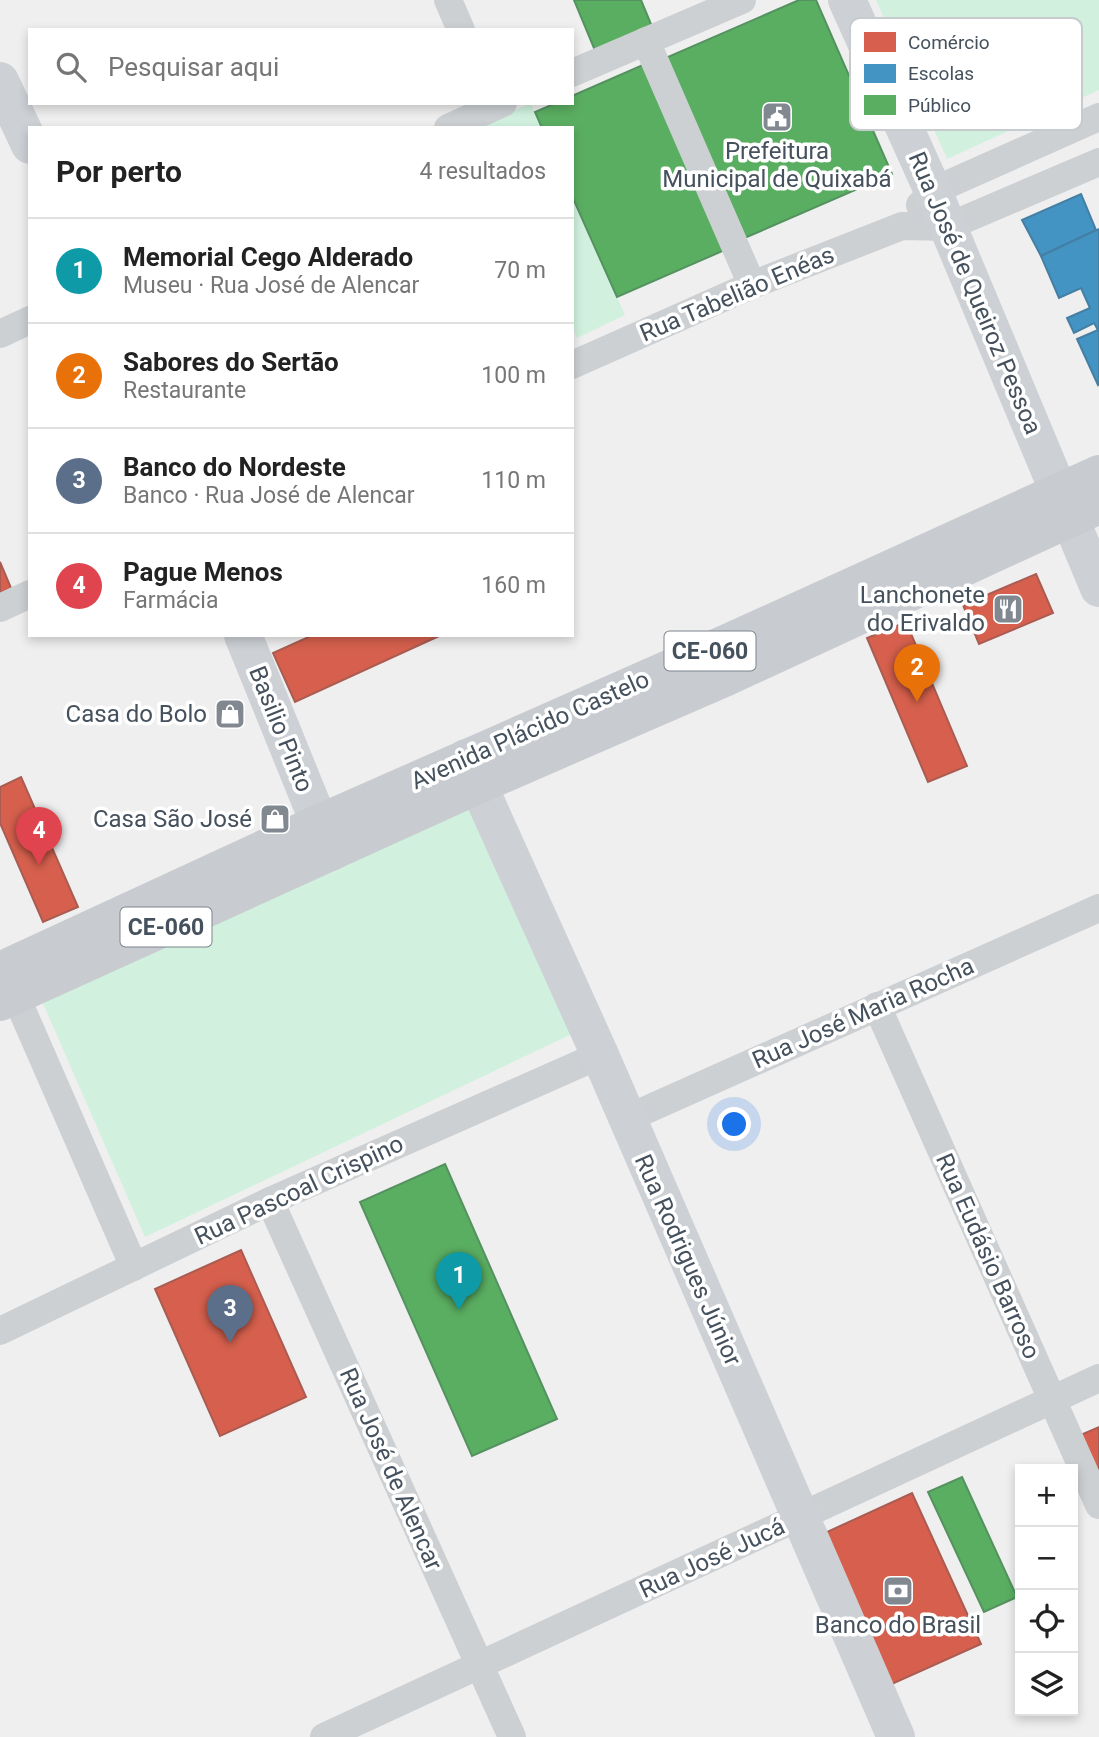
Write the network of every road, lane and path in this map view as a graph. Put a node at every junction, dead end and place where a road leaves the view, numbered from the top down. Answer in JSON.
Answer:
{"nodes":[{"id":1,"x":448,"y":0,"type":"edge"},
{"id":2,"x":742,"y":0,"type":"edge"},
{"id":3,"x":847,"y":0,"type":"edge"},
{"id":4,"x":855,"y":18,"type":"edge"},
{"id":5,"x":460,"y":28,"type":"edge"},
{"id":6,"x":646,"y":41,"type":"junction"},
{"id":7,"x":574,"y":72,"type":"edge"},
{"id":8,"x":0,"y":81,"type":"edge"},
{"id":9,"x":497,"y":105,"type":"edge"},
{"id":10,"x":1099,"y":117,"type":"edge"},
{"id":11,"x":1082,"y":125,"type":"edge"},
{"id":12,"x":452,"y":126,"type":"edge"},
{"id":13,"x":906,"y":130,"type":"edge"},
{"id":14,"x":1070,"y":130,"type":"edge"},
{"id":15,"x":28,"y":141,"type":"edge"},
{"id":16,"x":1099,"y":162,"type":"edge"},
{"id":17,"x":933,"y":191,"type":"junction"},
{"id":18,"x":902,"y":226,"type":"junction"},
{"id":19,"x":947,"y":227,"type":"junction"},
{"id":20,"x":752,"y":285,"type":"junction"},
{"id":21,"x":28,"y":321,"type":"edge"},
{"id":22,"x":0,"y":334,"type":"edge"},
{"id":23,"x":574,"y":364,"type":"edge"},
{"id":24,"x":1099,"y":474,"type":"edge"},
{"id":25,"x":1076,"y":505,"type":"edge"},
{"id":26,"x":1099,"y":588,"type":"edge"},
{"id":27,"x":28,"y":595,"type":"edge"},
{"id":28,"x":0,"y":608,"type":"edge"},
{"id":29,"x":244,"y":637,"type":"edge"},
{"id":30,"x":472,"y":771,"type":"junction"},
{"id":31,"x":326,"y":837,"type":"junction"},
{"id":32,"x":1099,"y":908,"type":"edge"},
{"id":33,"x":5,"y":984,"type":"edge"},
{"id":34,"x":877,"y":1006,"type":"junction"},
{"id":35,"x":600,"y":1055,"type":"junction"},
{"id":36,"x":626,"y":1119,"type":"junction"},
{"id":37,"x":270,"y":1201,"type":"junction"},
{"id":38,"x":134,"y":1267,"type":"junction"},
{"id":39,"x":0,"y":1331,"type":"edge"},
{"id":40,"x":1099,"y":1378,"type":"edge"},
{"id":41,"x":1051,"y":1400,"type":"junction"},
{"id":42,"x":1099,"y":1505,"type":"edge"},
{"id":43,"x":800,"y":1516,"type":"junction"},
{"id":44,"x":481,"y":1666,"type":"junction"},
{"id":45,"x":324,"y":1737,"type":"edge"},
{"id":46,"x":512,"y":1737,"type":"edge"},
{"id":47,"x":896,"y":1737,"type":"edge"}],
"edges":[{"from":1,"to":5,"type":"street"},
{"from":2,"to":6,"type":"street"},
{"from":3,"to":4,"type":"main road","name":"Rua José de Queiroz Pessoa"},
{"from":6,"to":7,"type":"street"},
{"from":6,"to":20,"type":"street"},
{"from":8,"to":15,"type":"main road"},
{"from":9,"to":12,"type":"street"},
{"from":10,"to":11,"type":"street"},
{"from":13,"to":17,"type":"main road","name":"Rua José de Queiroz Pessoa"},
{"from":14,"to":17,"type":"street"},
{"from":16,"to":19,"type":"street"},
{"from":17,"to":18,"type":"street"},
{"from":17,"to":19,"type":"main road","name":"Rua José de Queiroz Pessoa"},
{"from":18,"to":19,"type":"street"},
{"from":18,"to":20,"type":"street","name":"Rua Tabelião Enéas"},
{"from":19,"to":25,"type":"main road","name":"Rua José de Queiroz Pessoa"},
{"from":20,"to":23,"type":"street","name":"Rua Tabelião Enéas"},
{"from":21,"to":22,"type":"street"},
{"from":24,"to":25,"type":"main road","name":"Avenida Plácido Castelo","number":"CE-060"},
{"from":25,"to":26,"type":"main road","name":"Rua José de Queiroz Pessoa"},
{"from":25,"to":30,"type":"main road","name":"Avenida Plácido Castelo","number":"CE-060"},
{"from":27,"to":28,"type":"street"},
{"from":29,"to":31,"type":"main road","name":"Basilio Pinto"},
{"from":30,"to":31,"type":"main road","name":"Avenida Plácido Castelo","number":"CE-060"},
{"from":30,"to":35,"type":"main road","name":"Rua Rodrigues Júnior"},
{"from":31,"to":33,"type":"main road","name":"Avenida Plácido Castelo","number":"CE-060"},
{"from":32,"to":34,"type":"street","name":"Rua José Maria Rocha"},
{"from":33,"to":38,"type":"street"},
{"from":34,"to":36,"type":"street","name":"Rua José Maria Rocha"},
{"from":34,"to":41,"type":"street","name":"Rua Eudásio Barroso"},
{"from":35,"to":36,"type":"main road","name":"Rua Rodrigues Júnior"},
{"from":35,"to":37,"type":"street","name":"Rua Pascoal Crispino"},
{"from":36,"to":43,"type":"main road","name":"Rua Rodrigues Júnior"},
{"from":37,"to":38,"type":"street","name":"Rua Pascoal Crispino"},
{"from":37,"to":44,"type":"street","name":"Rua José de Alencar"},
{"from":38,"to":39,"type":"street","name":"Rua Pascoal Crispino"},
{"from":40,"to":41,"type":"street","name":"Rua José Jucá"},
{"from":41,"to":42,"type":"street","name":"Rua Eudásio Barroso"},
{"from":41,"to":43,"type":"street","name":"Rua José Jucá"},
{"from":43,"to":44,"type":"street","name":"Rua José Jucá"},
{"from":43,"to":47,"type":"main road","name":"Rua Rodrigues Júnior"},
{"from":44,"to":45,"type":"street","name":"Rua José Jucá"},
{"from":44,"to":46,"type":"street","name":"Rua José de Alencar"}]}
